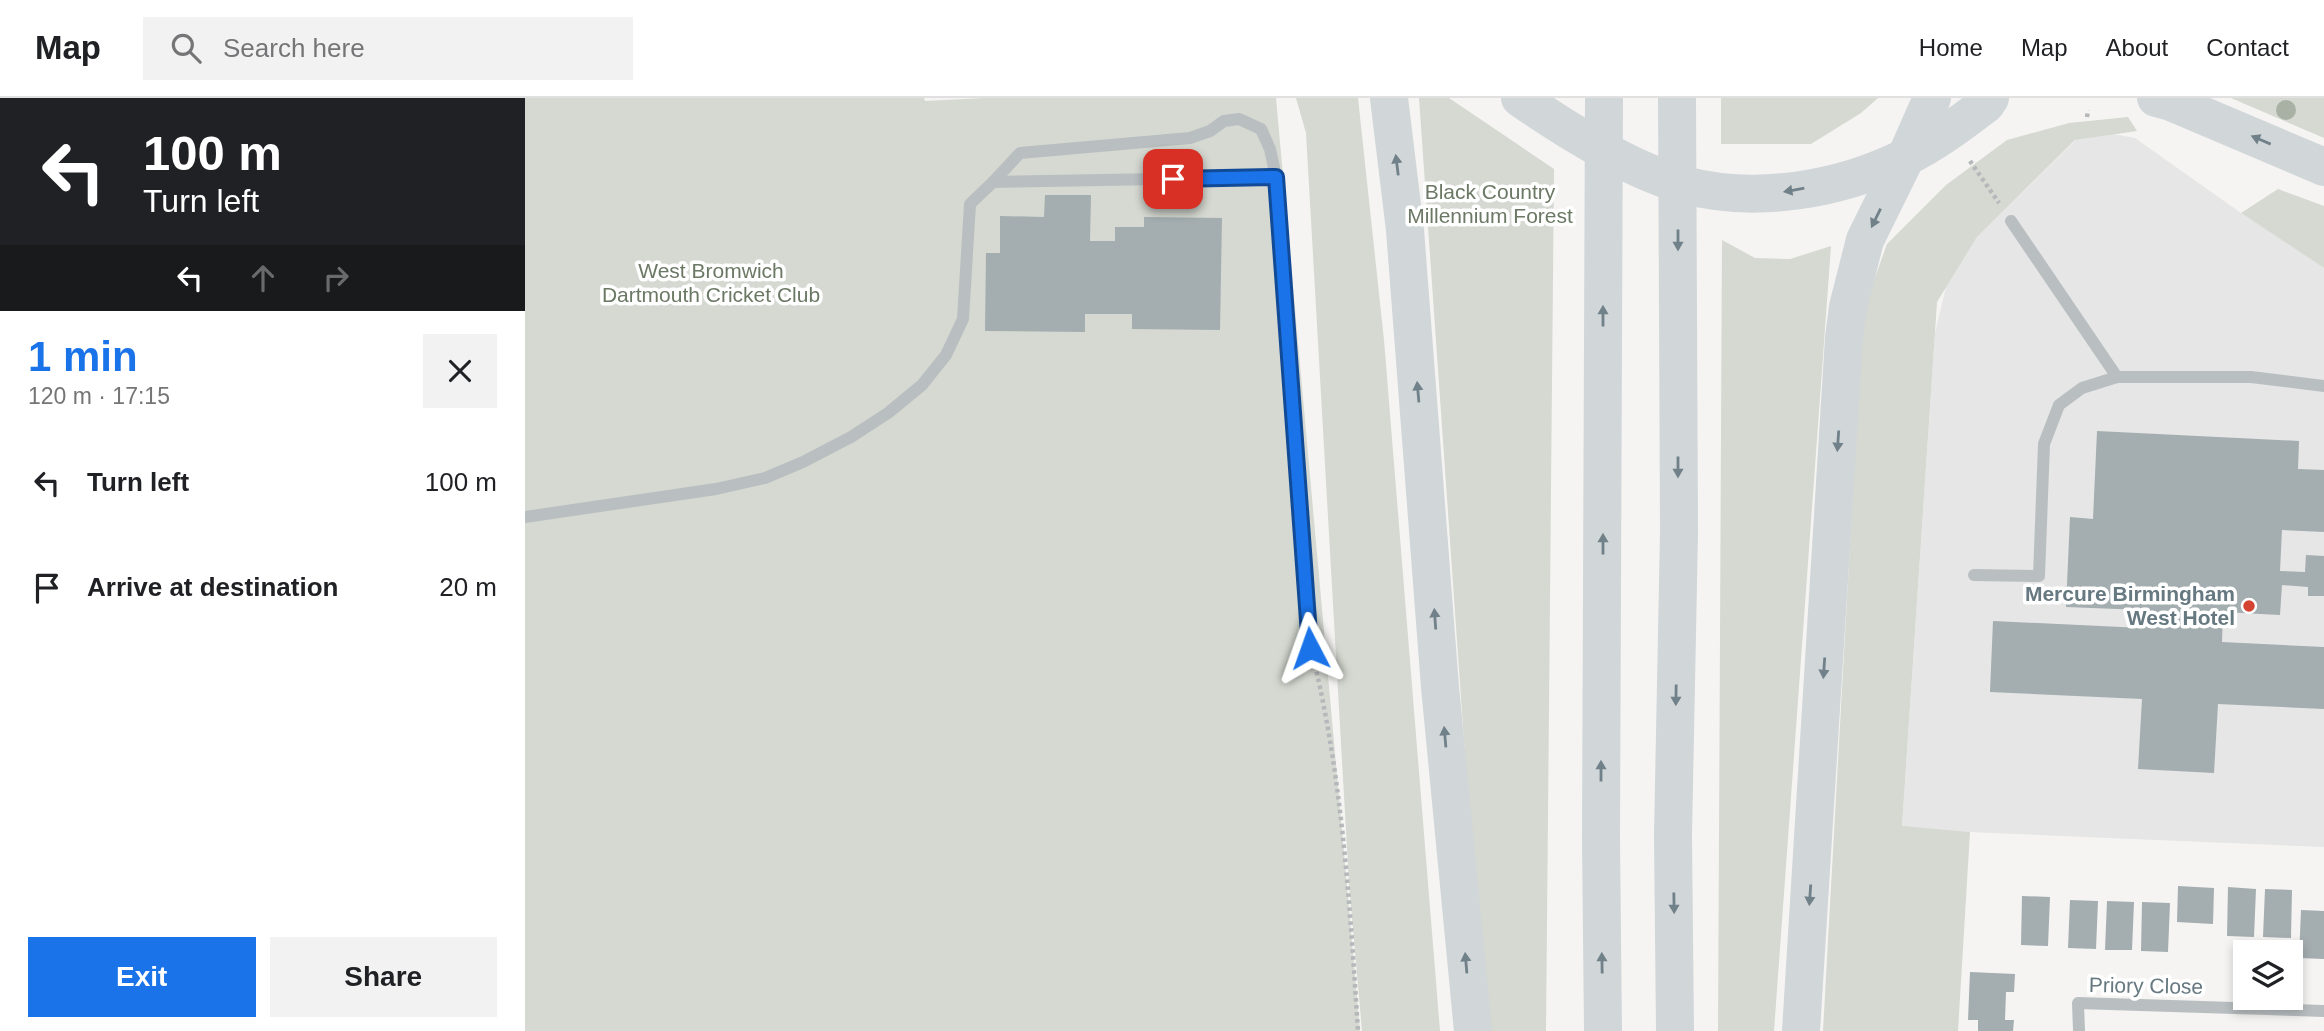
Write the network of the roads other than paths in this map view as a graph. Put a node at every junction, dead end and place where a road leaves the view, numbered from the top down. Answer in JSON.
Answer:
{"nodes":[{"id":1,"x":1389,"y":98,"type":"edge"},
{"id":2,"x":1520,"y":98,"type":"edge"},
{"id":3,"x":1604,"y":98,"type":"edge"},
{"id":4,"x":1677,"y":98,"type":"edge"},
{"id":5,"x":1932,"y":98,"type":"edge"},
{"id":6,"x":2156,"y":98,"type":"edge"},
{"id":7,"x":1996,"y":100,"type":"edge"},
{"id":8,"x":1906,"y":157,"type":"junction"},
{"id":9,"x":2324,"y":167,"type":"edge"},
{"id":10,"x":1276,"y":177,"type":"junction"},
{"id":11,"x":993,"y":183,"type":"junction"},
{"id":12,"x":2011,"y":221,"type":"road end"},
{"id":13,"x":2117,"y":377,"type":"junction"},
{"id":14,"x":2324,"y":386,"type":"edge"},
{"id":15,"x":525,"y":517,"type":"edge"},
{"id":16,"x":1973,"y":575,"type":"dead end"},
{"id":17,"x":1310,"y":648,"type":"road end"},
{"id":18,"x":2324,"y":1010,"type":"edge"},
{"id":19,"x":1473,"y":1031,"type":"edge"},
{"id":20,"x":1603,"y":1031,"type":"edge"},
{"id":21,"x":1675,"y":1031,"type":"edge"},
{"id":22,"x":1801,"y":1031,"type":"edge"},
{"id":23,"x":2079,"y":1031,"type":"edge"}],
"edges":[{"from":19,"to":1,"type":"highway","one_way":true},
{"from":8,"to":2,"type":"highway","one_way":true},
{"from":20,"to":3,"type":"highway","one_way":true},
{"from":4,"to":21,"type":"highway","one_way":true},
{"from":5,"to":8,"type":"highway"},
{"from":9,"to":6,"type":"highway","one_way":true},
{"from":7,"to":8,"type":"highway"},
{"from":8,"to":22,"type":"highway","one_way":true},
{"from":10,"to":11,"type":"street"},
{"from":10,"to":11,"type":"street"},
{"from":10,"to":17,"type":"street"},
{"from":11,"to":15,"type":"street"},
{"from":12,"to":13,"type":"street"},
{"from":13,"to":14,"type":"street"},
{"from":13,"to":16,"type":"street"},
{"from":18,"to":23,"type":"street","name":"Priory Close"}]}
